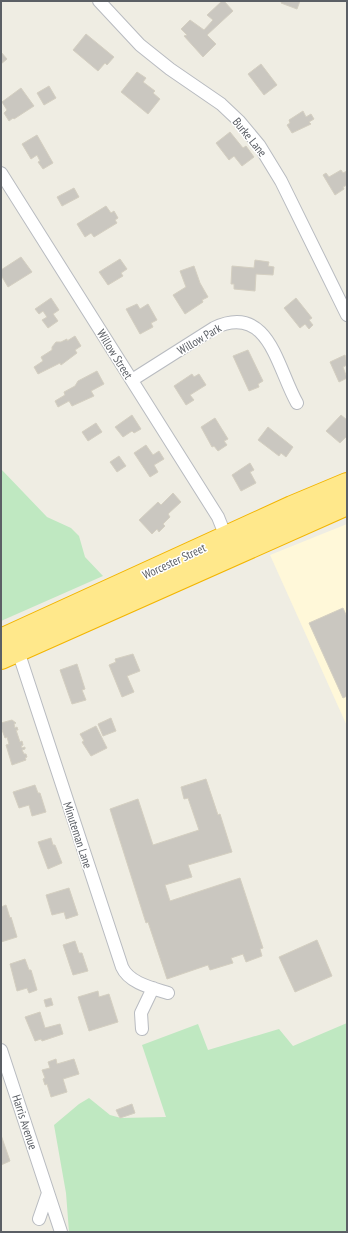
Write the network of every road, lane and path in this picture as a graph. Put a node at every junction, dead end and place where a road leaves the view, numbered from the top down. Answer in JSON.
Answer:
{"nodes":[{"id":1,"x":100,"y":1,"type":"edge"},
{"id":2,"x":1,"y":172,"type":"edge"},
{"id":3,"x":347,"y":315,"type":"edge"},
{"id":4,"x":132,"y":380,"type":"junction"},
{"id":5,"x":297,"y":403,"type":"dead end"},
{"id":6,"x":347,"y":484,"type":"edge"},
{"id":7,"x":347,"y":504,"type":"edge"},
{"id":8,"x":226,"y":537,"type":"junction"},
{"id":9,"x":7,"y":650,"type":"edge"},
{"id":10,"x":153,"y":988,"type":"junction"},
{"id":11,"x":168,"y":993,"type":"dead end"},
{"id":12,"x":142,"y":1029,"type":"dead end"},
{"id":13,"x":1,"y":1050,"type":"edge"},
{"id":14,"x":48,"y":1193,"type":"junction"},
{"id":15,"x":40,"y":1219,"type":"dead end"},
{"id":16,"x":61,"y":1232,"type":"edge"}],
"edges":[{"from":1,"to":3,"type":"street","name":"Burke Lane"},
{"from":2,"to":4,"type":"street","name":"Willow Street"},
{"from":4,"to":5,"type":"street","name":"Willow Park"},
{"from":4,"to":8,"type":"street","name":"Willow Street"},
{"from":6,"to":8,"type":"highway","name":"Worcester Street"},
{"from":7,"to":9,"type":"highway","name":"Worcester Street"},
{"from":8,"to":9,"type":"highway","name":"Worcester Street"},
{"from":9,"to":10,"type":"street","name":"Minuteman Lane"},
{"from":10,"to":11,"type":"street","name":"Minuteman Lane"},
{"from":10,"to":12,"type":"street"},
{"from":13,"to":14,"type":"street","name":"Harris Avenue"},
{"from":14,"to":15,"type":"street"},
{"from":14,"to":16,"type":"street","name":"Harris Avenue"}]}
